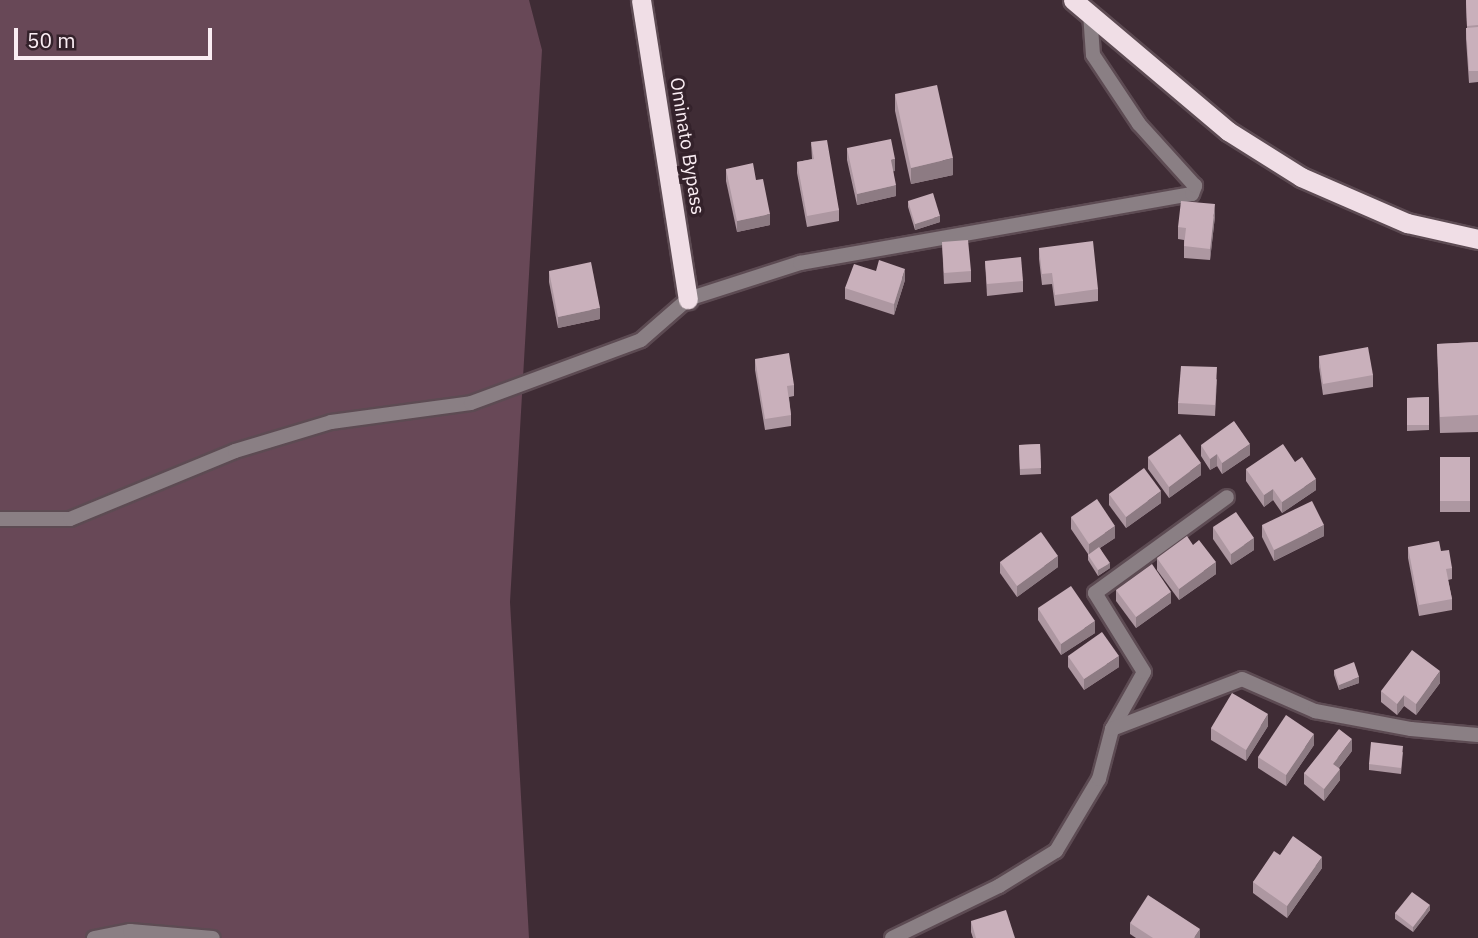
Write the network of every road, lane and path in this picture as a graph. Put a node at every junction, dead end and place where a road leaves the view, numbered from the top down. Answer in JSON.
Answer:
{"nodes":[{"id":1,"x":641,"y":0,"type":"edge"},
{"id":2,"x":1073,"y":0,"type":"edge"},
{"id":3,"x":1090,"y":13,"type":"junction"},
{"id":4,"x":1478,"y":239,"type":"edge"},
{"id":5,"x":688,"y":299,"type":"junction"},
{"id":6,"x":1227,"y":497,"type":"dead end"},
{"id":7,"x":0,"y":519,"type":"edge"},
{"id":8,"x":1112,"y":729,"type":"junction"},
{"id":9,"x":1478,"y":735,"type":"edge"},
{"id":10,"x":94,"y":938,"type":"edge"},
{"id":11,"x":213,"y":938,"type":"edge"},
{"id":12,"x":892,"y":938,"type":"edge"}],
"edges":[{"from":1,"to":5,"type":"highway","name":"Ominato Bypass"},
{"from":2,"to":3,"type":"highway"},
{"from":3,"to":4,"type":"highway"},
{"from":3,"to":5,"type":"street"},
{"from":5,"to":7,"type":"street"},
{"from":6,"to":8,"type":"street"},
{"from":8,"to":9,"type":"street"},
{"from":8,"to":12,"type":"street"},
{"from":10,"to":11,"type":"street"}]}
